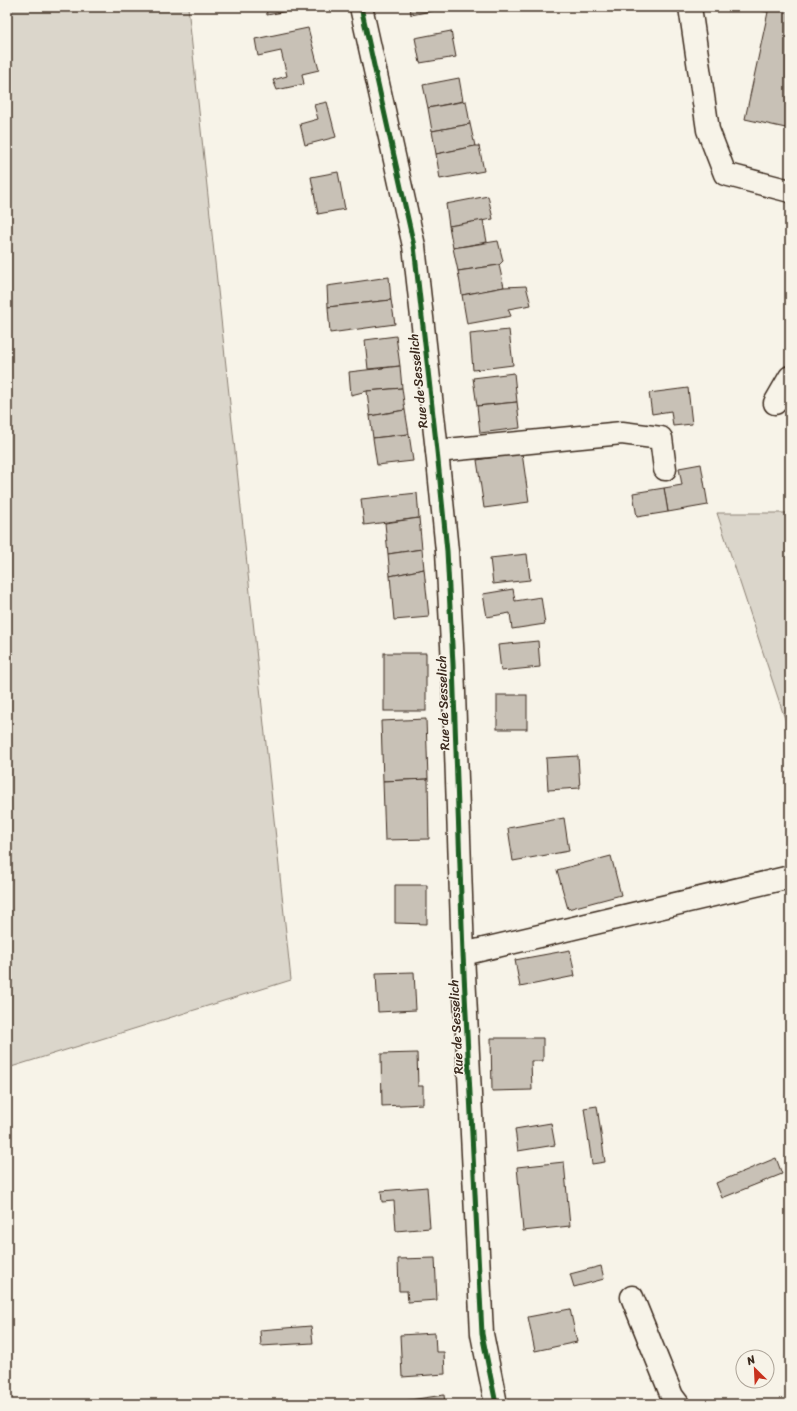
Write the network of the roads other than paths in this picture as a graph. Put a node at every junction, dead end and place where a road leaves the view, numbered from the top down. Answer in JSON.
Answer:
{"nodes":[{"id":1,"x":361,"y":7,"type":"edge"},
{"id":2,"x":690,"y":7,"type":"edge"},
{"id":3,"x":790,"y":191,"type":"edge"},
{"id":4,"x":790,"y":377,"type":"edge"},
{"id":5,"x":774,"y":403,"type":"dead end"},
{"id":6,"x":437,"y":451,"type":"junction"},
{"id":7,"x":665,"y":469,"type":"dead end"},
{"id":8,"x":790,"y":877,"type":"edge"},
{"id":9,"x":463,"y":954,"type":"junction"},
{"id":10,"x":632,"y":1297,"type":"dead end"},
{"id":11,"x":496,"y":1404,"type":"edge"},
{"id":12,"x":678,"y":1404,"type":"edge"}],
"edges":[{"from":1,"to":6,"type":"street","name":"Rue de Sesselich"},
{"from":2,"to":3,"type":"street"},
{"from":4,"to":5,"type":"street"},
{"from":6,"to":7,"type":"street"},
{"from":6,"to":9,"type":"street","name":"Rue de Sesselich"},
{"from":8,"to":9,"type":"street"},
{"from":9,"to":11,"type":"street","name":"Rue de Sesselich"},
{"from":10,"to":12,"type":"street"}]}
